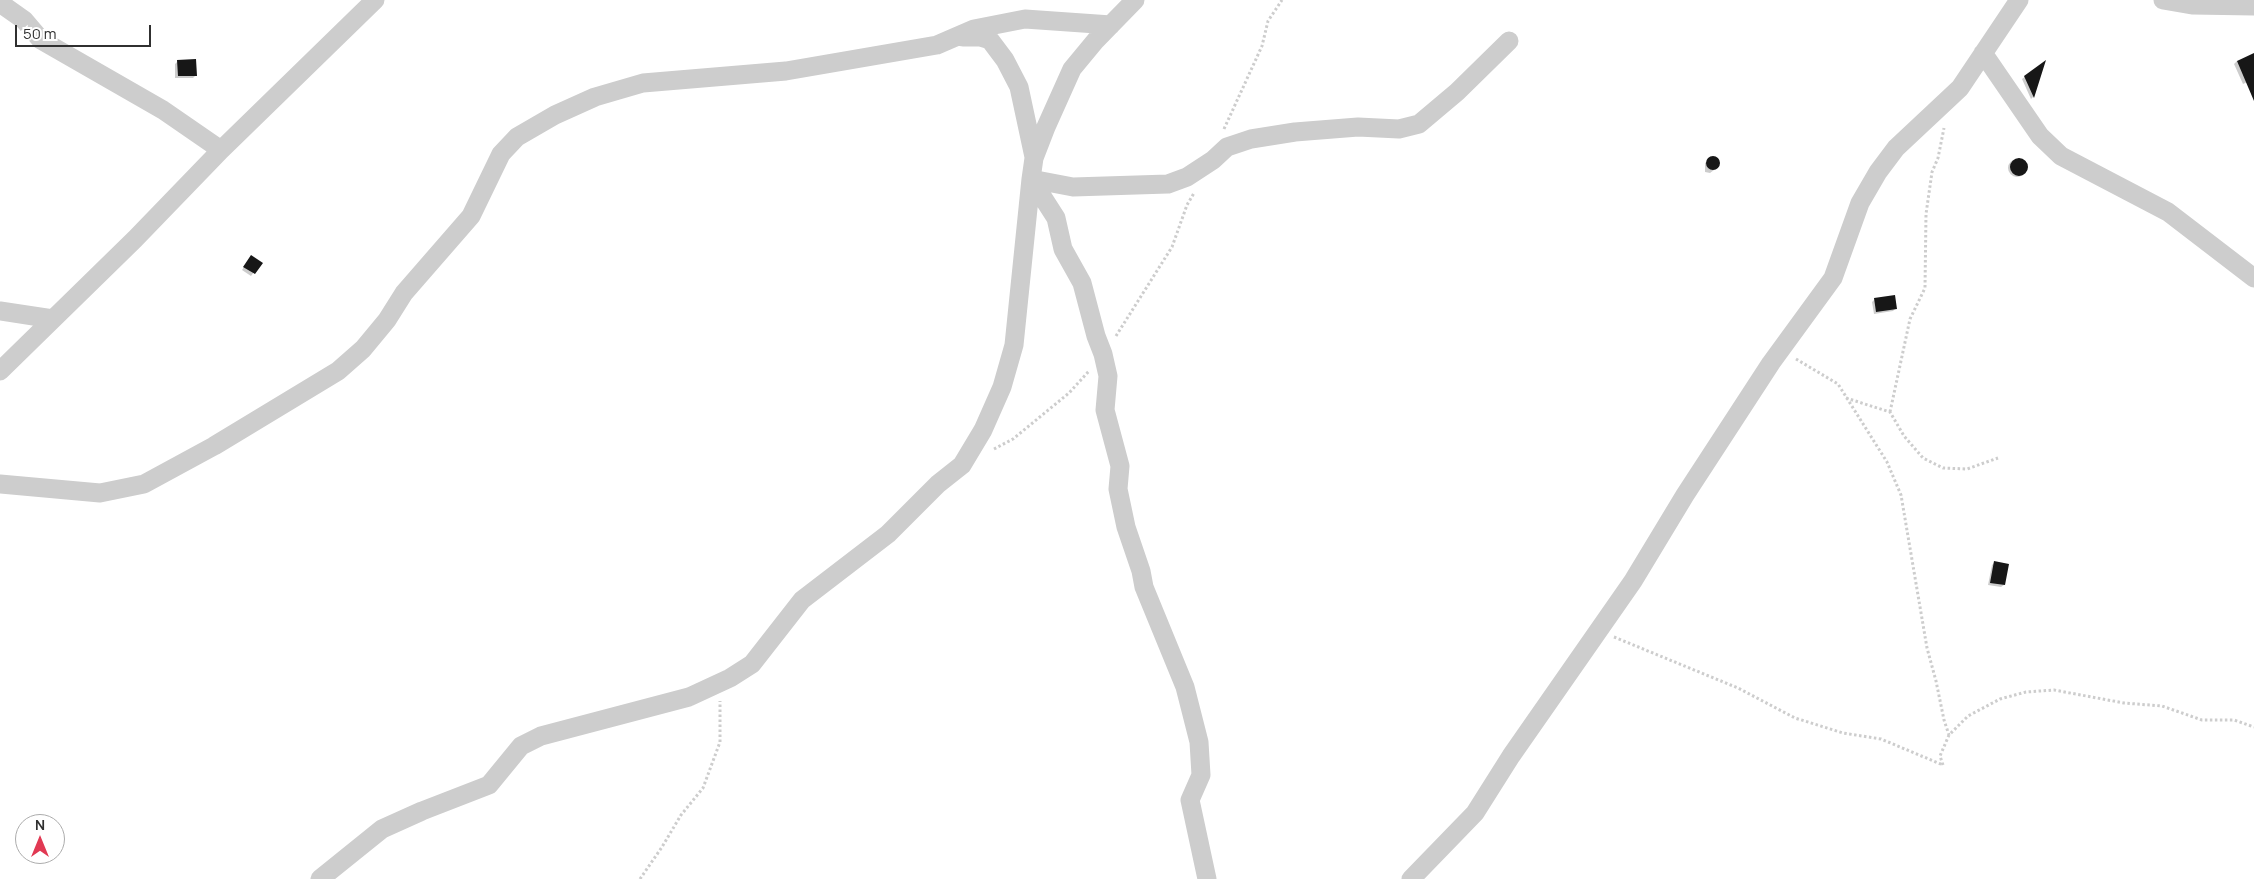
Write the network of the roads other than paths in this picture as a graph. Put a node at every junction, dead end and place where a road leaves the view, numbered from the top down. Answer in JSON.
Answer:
{"nodes":[{"id":1,"x":375,"y":0,"type":"edge"},
{"id":2,"x":1135,"y":0,"type":"edge"},
{"id":3,"x":2019,"y":0,"type":"edge"},
{"id":4,"x":2162,"y":0,"type":"edge"},
{"id":5,"x":0,"y":4,"type":"edge"},
{"id":6,"x":2254,"y":6,"type":"edge"},
{"id":7,"x":1111,"y":25,"type":"junction"},
{"id":8,"x":957,"y":36,"type":"junction"},
{"id":9,"x":1509,"y":41,"type":"dead end"},
{"id":10,"x":1983,"y":54,"type":"junction"},
{"id":11,"x":220,"y":150,"type":"junction"},
{"id":12,"x":1034,"y":158,"type":"junction"},
{"id":13,"x":1031,"y":179,"type":"junction"},
{"id":14,"x":2254,"y":278,"type":"edge"},
{"id":15,"x":0,"y":311,"type":"edge"},
{"id":16,"x":53,"y":319,"type":"junction"},
{"id":17,"x":0,"y":371,"type":"edge"},
{"id":18,"x":0,"y":484,"type":"edge"},
{"id":19,"x":320,"y":879,"type":"edge"},
{"id":20,"x":1207,"y":879,"type":"edge"},
{"id":21,"x":1411,"y":879,"type":"edge"}],
"edges":[{"from":1,"to":11,"type":"street"},
{"from":2,"to":7,"type":"street"},
{"from":3,"to":10,"type":"street"},
{"from":4,"to":6,"type":"street"},
{"from":5,"to":11,"type":"street"},
{"from":7,"to":8,"type":"street"},
{"from":7,"to":12,"type":"street"},
{"from":8,"to":12,"type":"street"},
{"from":8,"to":18,"type":"street"},
{"from":9,"to":13,"type":"street"},
{"from":10,"to":14,"type":"street"},
{"from":10,"to":21,"type":"street"},
{"from":11,"to":16,"type":"street"},
{"from":12,"to":13,"type":"street"},
{"from":13,"to":19,"type":"street"},
{"from":13,"to":20,"type":"street"},
{"from":15,"to":16,"type":"street"},
{"from":16,"to":17,"type":"street"}]}
